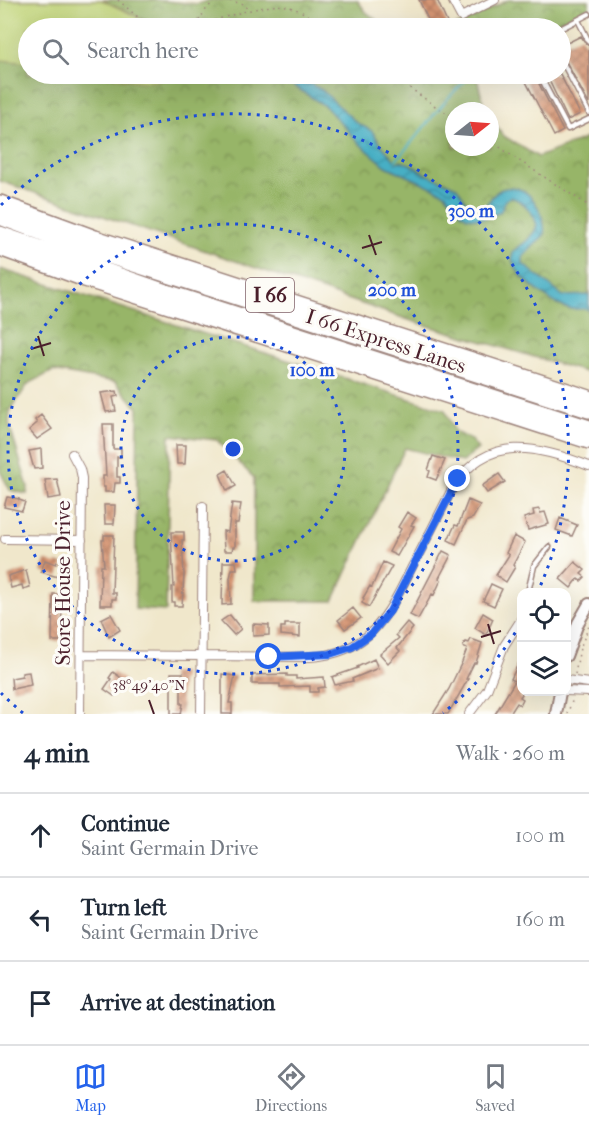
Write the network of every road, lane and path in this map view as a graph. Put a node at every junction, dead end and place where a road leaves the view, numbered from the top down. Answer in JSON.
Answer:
{"nodes":[{"id":1,"x":118,"y":0,"type":"edge"},
{"id":2,"x":215,"y":0,"type":"edge"},
{"id":3,"x":224,"y":0,"type":"edge"},
{"id":4,"x":452,"y":0,"type":"edge"},
{"id":5,"x":495,"y":0,"type":"edge"},
{"id":6,"x":247,"y":11,"type":"junction"},
{"id":7,"x":589,"y":14,"type":"edge"},
{"id":8,"x":139,"y":18,"type":"edge"},
{"id":9,"x":200,"y":18,"type":"edge"},
{"id":10,"x":225,"y":18,"type":"edge"},
{"id":11,"x":311,"y":18,"type":"edge"},
{"id":12,"x":578,"y":20,"type":"junction"},
{"id":13,"x":571,"y":24,"type":"edge"},
{"id":14,"x":589,"y":42,"type":"edge"},
{"id":15,"x":571,"y":77,"type":"edge"},
{"id":16,"x":404,"y":84,"type":"edge"},
{"id":17,"x":544,"y":84,"type":"edge"},
{"id":18,"x":445,"y":112,"type":"edge"},
{"id":19,"x":589,"y":113,"type":"edge"},
{"id":20,"x":589,"y":119,"type":"edge"},
{"id":21,"x":499,"y":147,"type":"edge"},
{"id":22,"x":0,"y":203,"type":"edge"},
{"id":23,"x":589,"y":206,"type":"edge"},
{"id":24,"x":0,"y":217,"type":"edge"},
{"id":25,"x":0,"y":234,"type":"edge"},
{"id":26,"x":0,"y":248,"type":"edge"},
{"id":27,"x":589,"y":398,"type":"edge"},
{"id":28,"x":589,"y":410,"type":"edge"},
{"id":29,"x":589,"y":428,"type":"edge"},
{"id":30,"x":589,"y":441,"type":"edge"},
{"id":31,"x":72,"y":454,"type":"dead end"},
{"id":32,"x":589,"y":466,"type":"edge"},
{"id":33,"x":203,"y":506,"type":"dead end"},
{"id":34,"x":5,"y":539,"type":"dead end"},
{"id":35,"x":82,"y":540,"type":"junction"},
{"id":36,"x":549,"y":547,"type":"dead end"},
{"id":37,"x":529,"y":588,"type":"edge"},
{"id":38,"x":589,"y":604,"type":"edge"},
{"id":39,"x":517,"y":626,"type":"edge"},
{"id":40,"x":589,"y":626,"type":"edge"},
{"id":41,"x":571,"y":645,"type":"edge"},
{"id":42,"x":81,"y":655,"type":"junction"},
{"id":43,"x":202,"y":656,"type":"junction"},
{"id":44,"x":575,"y":675,"type":"dead end"},
{"id":45,"x":571,"y":681,"type":"edge"},
{"id":46,"x":589,"y":683,"type":"edge"},
{"id":47,"x":571,"y":691,"type":"edge"},
{"id":48,"x":589,"y":692,"type":"edge"},
{"id":49,"x":559,"y":696,"type":"edge"},
{"id":50,"x":573,"y":698,"type":"dead end"},
{"id":51,"x":80,"y":714,"type":"edge"},
{"id":52,"x":201,"y":714,"type":"edge"},
{"id":53,"x":469,"y":714,"type":"edge"},
{"id":54,"x":556,"y":714,"type":"edge"},
{"id":55,"x":567,"y":714,"type":"edge"}],
"edges":[{"from":1,"to":8,"type":"path"},
{"from":2,"to":9,"type":"path"},
{"from":3,"to":6,"type":"path"},
{"from":4,"to":5,"type":"street"},
{"from":6,"to":10,"type":"path"},
{"from":6,"to":11,"type":"path"},
{"from":7,"to":12,"type":"lane"},
{"from":12,"to":13,"type":"lane"},
{"from":12,"to":14,"type":"lane"},
{"from":15,"to":19,"type":"lane"},
{"from":16,"to":18,"type":"path"},
{"from":17,"to":20,"type":"lane"},
{"from":21,"to":23,"type":"path"},
{"from":22,"to":27,"type":"highway","number":"I 66"},
{"from":24,"to":28,"type":"highway","name":"I 66 Express Lanes"},
{"from":25,"to":29,"type":"highway","name":"I 66 Express Lanes"},
{"from":26,"to":30,"type":"highway","number":"I 66"},
{"from":31,"to":35,"type":"street","name":"Store House Drive"},
{"from":32,"to":43,"type":"street"},
{"from":33,"to":43,"type":"street"},
{"from":34,"to":35,"type":"street"},
{"from":35,"to":42,"type":"street","name":"Store House Drive"},
{"from":36,"to":37,"type":"lane"},
{"from":38,"to":41,"type":"street"},
{"from":39,"to":53,"type":"street"},
{"from":40,"to":44,"type":"path"},
{"from":42,"to":43,"type":"street"},
{"from":42,"to":51,"type":"street","name":"Store House Drive"},
{"from":43,"to":52,"type":"street"},
{"from":45,"to":46,"type":"street"},
{"from":47,"to":48,"type":"street"},
{"from":49,"to":54,"type":"street"},
{"from":50,"to":55,"type":"path"}]}
